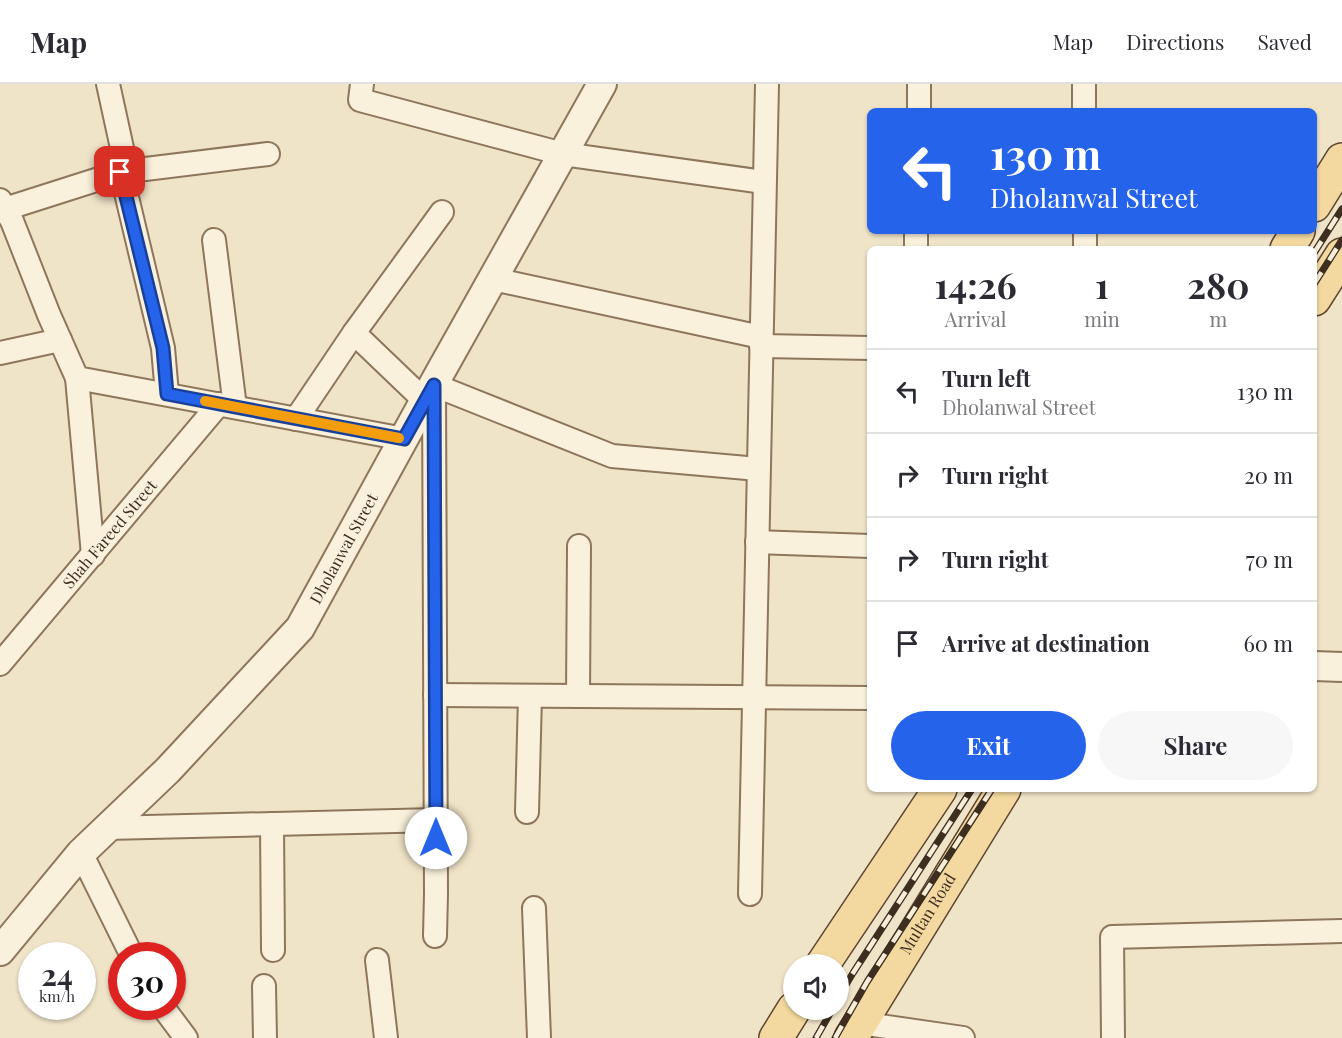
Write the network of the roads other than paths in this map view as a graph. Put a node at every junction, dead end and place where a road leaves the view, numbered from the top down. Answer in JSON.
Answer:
{"nodes":[{"id":1,"x":108,"y":84,"type":"edge"},
{"id":2,"x":362,"y":84,"type":"edge"},
{"id":3,"x":602,"y":84,"type":"edge"},
{"id":4,"x":766,"y":84,"type":"edge"},
{"id":5,"x":920,"y":84,"type":"edge"},
{"id":6,"x":1084,"y":84,"type":"edge"},
{"id":7,"x":919,"y":108,"type":"edge"},
{"id":8,"x":1084,"y":108,"type":"edge"},
{"id":9,"x":268,"y":154,"type":"dead end"},
{"id":10,"x":563,"y":154,"type":"junction"},
{"id":11,"x":1342,"y":160,"type":"edge"},
{"id":12,"x":124,"y":172,"type":"junction"},
{"id":13,"x":764,"y":182,"type":"junction"},
{"id":14,"x":1317,"y":200,"type":"edge"},
{"id":15,"x":3,"y":204,"type":"edge"},
{"id":16,"x":442,"y":212,"type":"dead end"},
{"id":17,"x":214,"y":240,"type":"dead end"},
{"id":18,"x":1342,"y":255,"type":"edge"},
{"id":19,"x":493,"y":279,"type":"junction"},
{"id":20,"x":1317,"y":294,"type":"edge"},
{"id":21,"x":354,"y":333,"type":"junction"},
{"id":22,"x":60,"y":340,"type":"junction"},
{"id":23,"x":761,"y":342,"type":"junction"},
{"id":24,"x":867,"y":348,"type":"edge"},
{"id":25,"x":0,"y":353,"type":"edge"},
{"id":26,"x":77,"y":378,"type":"junction"},
{"id":27,"x":429,"y":393,"type":"junction"},
{"id":28,"x":167,"y":394,"type":"junction"},
{"id":29,"x":227,"y":405,"type":"junction"},
{"id":30,"x":296,"y":418,"type":"junction"},
{"id":31,"x":404,"y":439,"type":"junction"},
{"id":32,"x":758,"y":469,"type":"junction"},
{"id":33,"x":757,"y":542,"type":"junction"},
{"id":34,"x":579,"y":546,"type":"dead end"},
{"id":35,"x":867,"y":546,"type":"edge"},
{"id":36,"x":93,"y":555,"type":"junction"},
{"id":37,"x":0,"y":664,"type":"edge"},
{"id":38,"x":1317,"y":666,"type":"edge"},
{"id":39,"x":1342,"y":667,"type":"edge"},
{"id":40,"x":435,"y":695,"type":"junction"},
{"id":41,"x":530,"y":696,"type":"junction"},
{"id":42,"x":578,"y":696,"type":"junction"},
{"id":43,"x":754,"y":697,"type":"junction"},
{"id":44,"x":867,"y":698,"type":"edge"},
{"id":45,"x":938,"y":792,"type":"edge"},
{"id":46,"x":1002,"y":792,"type":"edge"},
{"id":47,"x":527,"y":812,"type":"dead end"},
{"id":48,"x":436,"y":820,"type":"junction"},
{"id":49,"x":272,"y":824,"type":"junction"},
{"id":50,"x":107,"y":828,"type":"junction"},
{"id":51,"x":81,"y":853,"type":"junction"},
{"id":52,"x":750,"y":894,"type":"dead end"},
{"id":53,"x":534,"y":908,"type":"dead end"},
{"id":54,"x":1342,"y":931,"type":"edge"},
{"id":55,"x":435,"y":936,"type":"dead end"},
{"id":56,"x":125,"y":942,"type":"edge"},
{"id":57,"x":273,"y":950,"type":"dead end"},
{"id":58,"x":0,"y":951,"type":"edge"},
{"id":59,"x":830,"y":954,"type":"edge"},
{"id":60,"x":377,"y":960,"type":"dead end"},
{"id":61,"x":264,"y":986,"type":"dead end"},
{"id":62,"x":172,"y":1020,"type":"edge"},
{"id":63,"x":787,"y":1020,"type":"edge"},
{"id":64,"x":855,"y":1031,"type":"edge"},
{"id":65,"x":186,"y":1038,"type":"edge"},
{"id":66,"x":265,"y":1038,"type":"edge"},
{"id":67,"x":386,"y":1038,"type":"edge"},
{"id":68,"x":539,"y":1038,"type":"edge"},
{"id":69,"x":776,"y":1038,"type":"edge"},
{"id":70,"x":963,"y":1038,"type":"edge"},
{"id":71,"x":1113,"y":1038,"type":"edge"}],
"edges":[{"from":1,"to":12,"type":"street"},
{"from":2,"to":10,"type":"street"},
{"from":3,"to":10,"type":"street","name":"Dholanwal Street"},
{"from":4,"to":13,"type":"street"},
{"from":5,"to":7,"type":"street"},
{"from":6,"to":8,"type":"street"},
{"from":9,"to":12,"type":"street"},
{"from":10,"to":13,"type":"street"},
{"from":10,"to":19,"type":"street","name":"Dholanwal Street"},
{"from":11,"to":14,"type":"main road"},
{"from":12,"to":15,"type":"street"},
{"from":12,"to":28,"type":"street"},
{"from":13,"to":23,"type":"street"},
{"from":15,"to":22,"type":"street"},
{"from":16,"to":21,"type":"street"},
{"from":17,"to":29,"type":"street"},
{"from":18,"to":20,"type":"main road"},
{"from":19,"to":23,"type":"street"},
{"from":19,"to":27,"type":"street","name":"Dholanwal Street"},
{"from":21,"to":27,"type":"street"},
{"from":21,"to":30,"type":"street"},
{"from":22,"to":25,"type":"street"},
{"from":22,"to":26,"type":"street"},
{"from":23,"to":24,"type":"street"},
{"from":23,"to":32,"type":"street"},
{"from":26,"to":28,"type":"street"},
{"from":26,"to":36,"type":"street"},
{"from":27,"to":31,"type":"street","name":"Dholanwal Street"},
{"from":27,"to":32,"type":"street"},
{"from":27,"to":40,"type":"street"},
{"from":28,"to":29,"type":"street"},
{"from":29,"to":30,"type":"street"},
{"from":29,"to":36,"type":"street","name":"Shah Fareed Street"},
{"from":30,"to":31,"type":"street"},
{"from":31,"to":50,"type":"street","name":"Dholanwal Street"},
{"from":32,"to":33,"type":"street"},
{"from":33,"to":35,"type":"street"},
{"from":33,"to":43,"type":"street"},
{"from":34,"to":42,"type":"street"},
{"from":36,"to":37,"type":"street","name":"Shah Fareed Street"},
{"from":38,"to":39,"type":"street"},
{"from":40,"to":41,"type":"street"},
{"from":40,"to":48,"type":"street"},
{"from":41,"to":42,"type":"street"},
{"from":41,"to":47,"type":"street"},
{"from":42,"to":43,"type":"street"},
{"from":43,"to":44,"type":"street"},
{"from":43,"to":52,"type":"street"},
{"from":45,"to":59,"type":"main road"},
{"from":46,"to":64,"type":"main road","name":"Multan Road"},
{"from":48,"to":49,"type":"street"},
{"from":48,"to":55,"type":"street"},
{"from":49,"to":50,"type":"street"},
{"from":49,"to":57,"type":"street"},
{"from":50,"to":51,"type":"street","name":"Dholanwal Street"},
{"from":51,"to":56,"type":"street"},
{"from":51,"to":58,"type":"street","name":"Dholanwal Street"},
{"from":53,"to":68,"type":"street"},
{"from":54,"to":71,"type":"street"},
{"from":60,"to":67,"type":"street"},
{"from":61,"to":66,"type":"street"},
{"from":62,"to":65,"type":"street"},
{"from":63,"to":69,"type":"main road"},
{"from":64,"to":70,"type":"street"}]}
